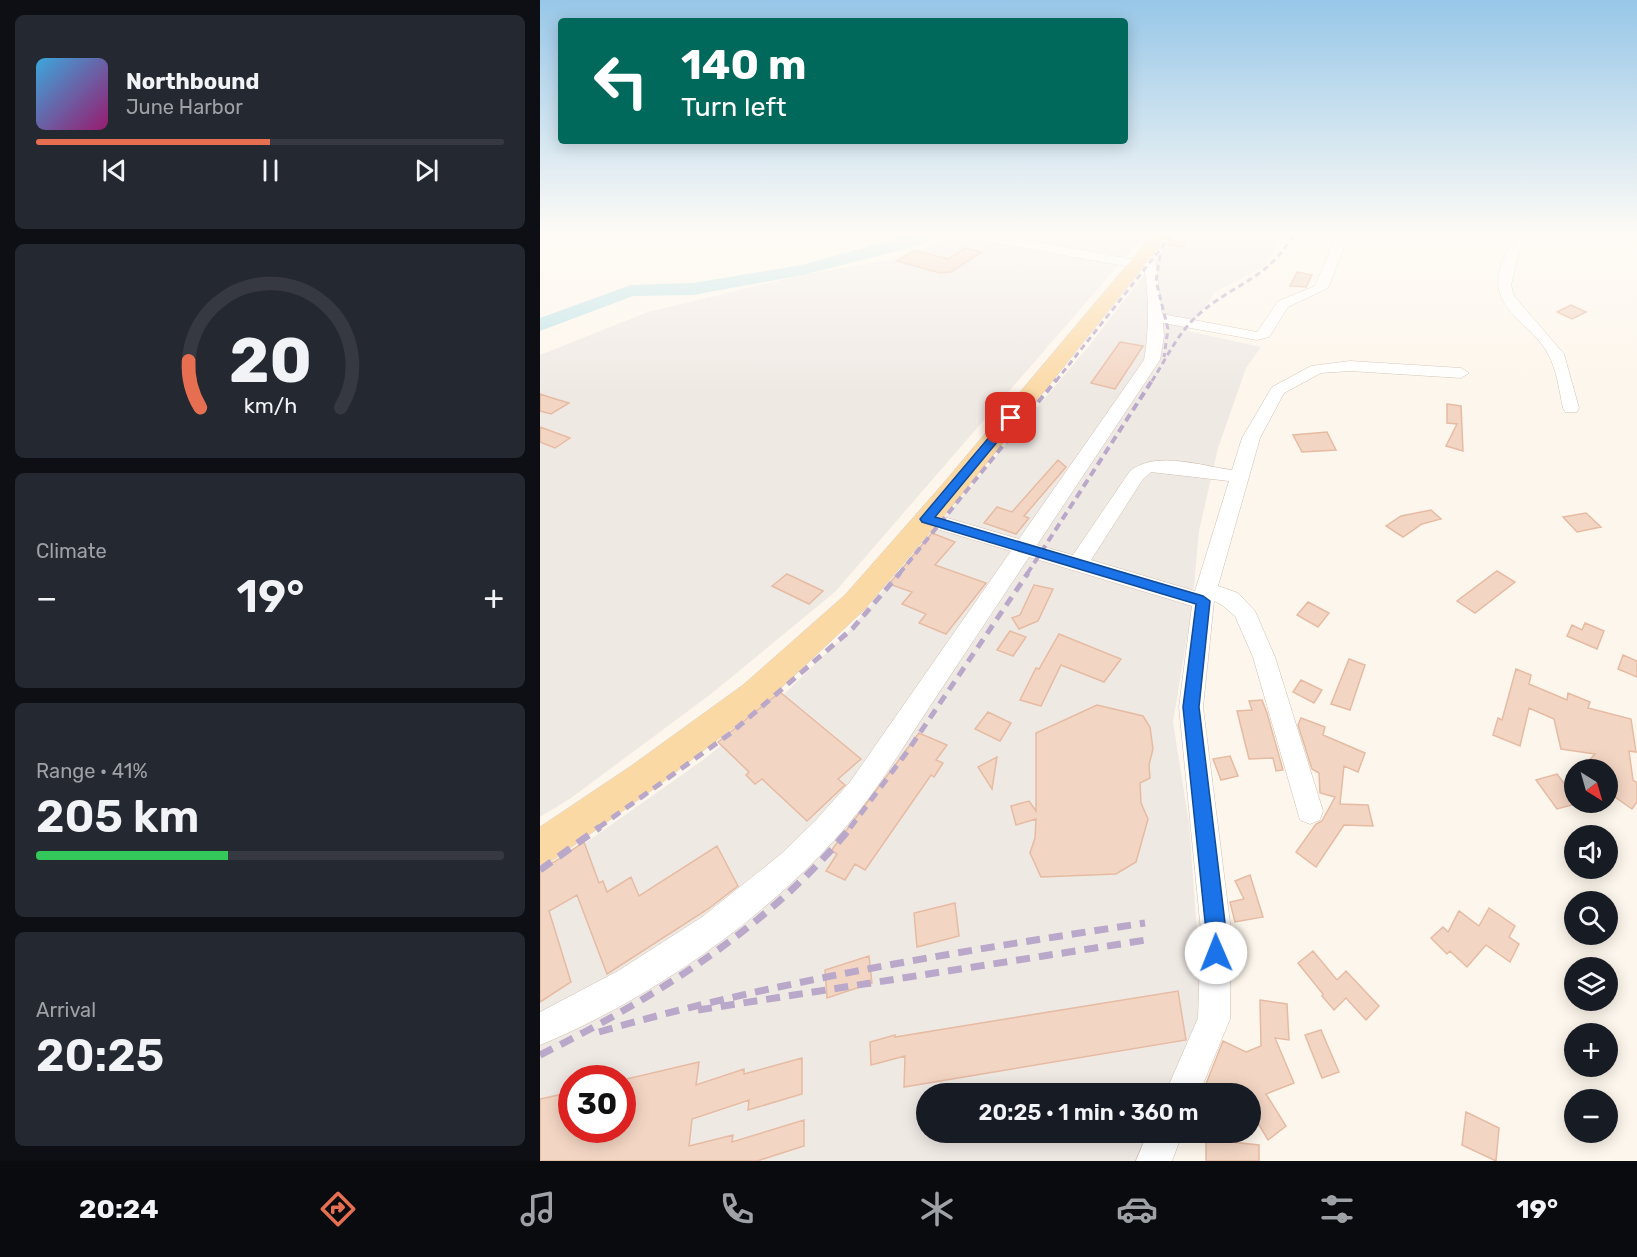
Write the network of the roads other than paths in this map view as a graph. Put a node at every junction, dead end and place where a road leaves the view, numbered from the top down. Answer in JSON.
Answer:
{"nodes":[{"id":1,"x":1119,"y":286,"type":"edge"},
{"id":2,"x":1151,"y":286,"type":"edge"},
{"id":3,"x":1322,"y":286,"type":"edge"},
{"id":4,"x":1504,"y":286,"type":"edge"},
{"id":5,"x":1153,"y":317,"type":"junction"},
{"id":6,"x":1461,"y":373,"type":"dead end"},
{"id":7,"x":1571,"y":408,"type":"dead end"},
{"id":8,"x":1241,"y":477,"type":"junction"},
{"id":9,"x":927,"y":519,"type":"junction"},
{"id":10,"x":1024,"y":547,"type":"junction"},
{"id":11,"x":1078,"y":564,"type":"junction"},
{"id":12,"x":1205,"y":596,"type":"junction"},
{"id":13,"x":1310,"y":811,"type":"dead end"},
{"id":14,"x":540,"y":848,"type":"edge"},
{"id":15,"x":540,"y":1029,"type":"edge"},
{"id":16,"x":1187,"y":1083,"type":"edge"},
{"id":17,"x":1161,"y":1143,"type":"edge"},
{"id":18,"x":1154,"y":1161,"type":"edge"}],
"edges":[{"from":1,"to":9,"type":"main road"},
{"from":2,"to":5,"type":"street"},
{"from":3,"to":5,"type":"street"},
{"from":4,"to":7,"type":"street"},
{"from":5,"to":10,"type":"street"},
{"from":6,"to":8,"type":"street"},
{"from":8,"to":11,"type":"street"},
{"from":8,"to":12,"type":"street"},
{"from":9,"to":10,"type":"street"},
{"from":9,"to":14,"type":"main road"},
{"from":10,"to":11,"type":"street"},
{"from":10,"to":15,"type":"street"},
{"from":11,"to":12,"type":"street"},
{"from":12,"to":13,"type":"street"},
{"from":12,"to":16,"type":"street"},
{"from":17,"to":18,"type":"street"}]}
